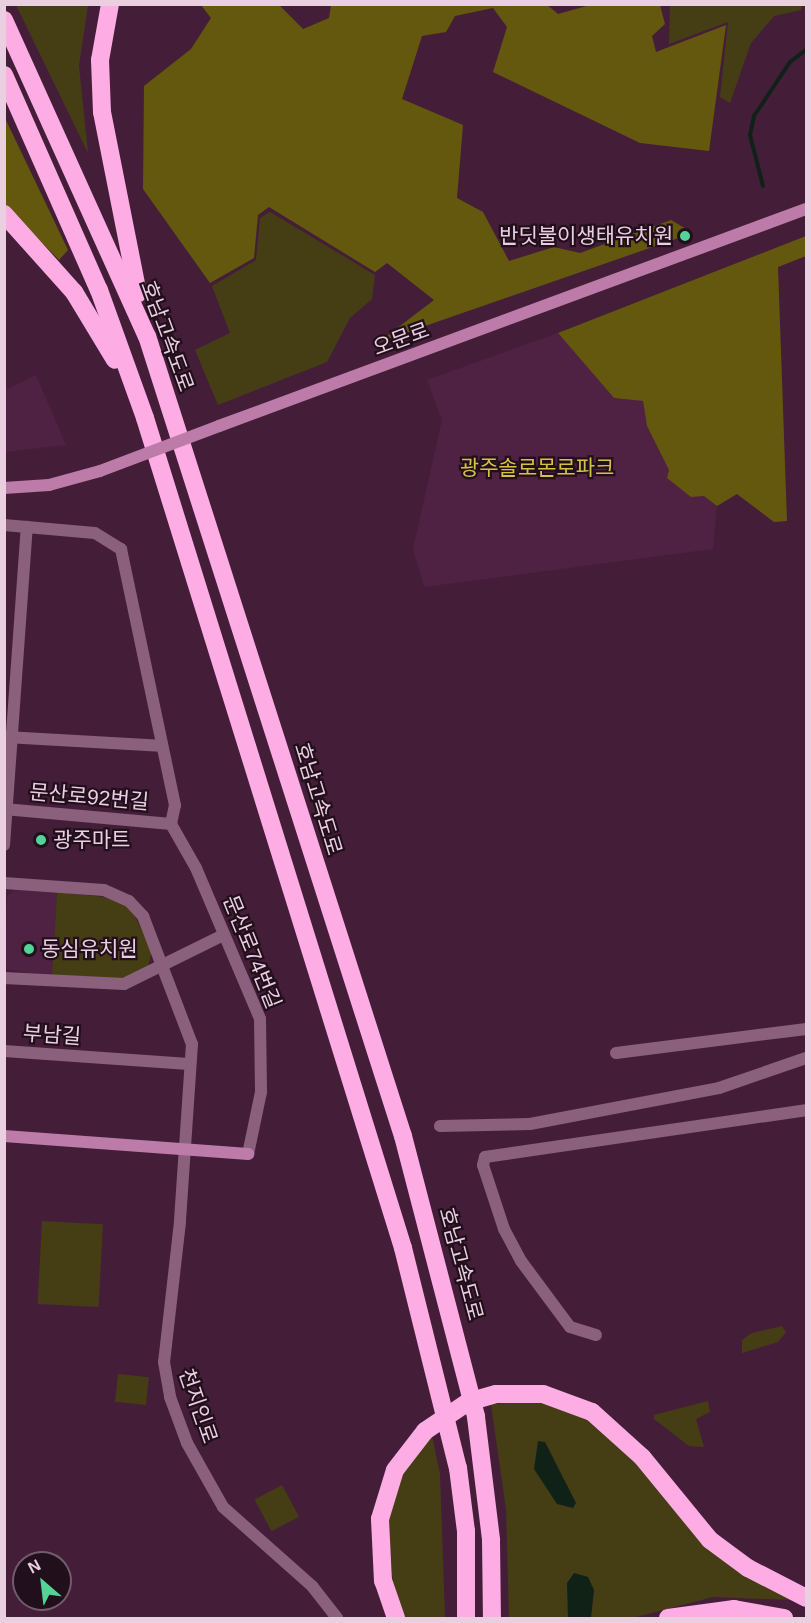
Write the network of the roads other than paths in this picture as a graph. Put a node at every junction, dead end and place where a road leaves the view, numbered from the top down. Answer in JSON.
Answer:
{"nodes":[{"id":1,"x":110,"y":4,"type":"edge"},
{"id":2,"x":4,"y":20,"type":"edge"},
{"id":3,"x":4,"y":75,"type":"edge"},
{"id":4,"x":807,"y":209,"type":"edge"},
{"id":5,"x":4,"y":214,"type":"edge"},
{"id":6,"x":147,"y":336,"type":"junction"},
{"id":7,"x":145,"y":418,"type":"junction"},
{"id":8,"x":4,"y":488,"type":"edge"},
{"id":9,"x":4,"y":525,"type":"edge"},
{"id":10,"x":27,"y":527,"type":"junction"},
{"id":11,"x":8,"y":737,"type":"edge"},
{"id":12,"x":160,"y":746,"type":"junction"},
{"id":13,"x":6,"y":809,"type":"edge"},
{"id":14,"x":171,"y":824,"type":"junction"},
{"id":15,"x":4,"y":845,"type":"edge"},
{"id":16,"x":4,"y":883,"type":"edge"},
{"id":17,"x":223,"y":935,"type":"junction"},
{"id":18,"x":161,"y":965,"type":"junction"},
{"id":19,"x":4,"y":978,"type":"edge"},
{"id":20,"x":807,"y":1029,"type":"edge"},
{"id":21,"x":4,"y":1051,"type":"edge"},
{"id":22,"x":616,"y":1053,"type":"dead end"},
{"id":23,"x":807,"y":1058,"type":"edge"},
{"id":24,"x":189,"y":1064,"type":"junction"},
{"id":25,"x":807,"y":1110,"type":"edge"},
{"id":26,"x":440,"y":1126,"type":"dead end"},
{"id":27,"x":4,"y":1136,"type":"edge"},
{"id":28,"x":184,"y":1151,"type":"junction"},
{"id":29,"x":248,"y":1154,"type":"joint"},
{"id":30,"x":596,"y":1335,"type":"dead end"},
{"id":31,"x":807,"y":1598,"type":"edge"},
{"id":32,"x":337,"y":1618,"type":"edge"},
{"id":33,"x":396,"y":1618,"type":"edge"},
{"id":34,"x":466,"y":1618,"type":"edge"},
{"id":35,"x":492,"y":1618,"type":"edge"},
{"id":36,"x":668,"y":1618,"type":"edge"},
{"id":37,"x":784,"y":1618,"type":"edge"}],
"edges":[{"from":1,"to":6,"type":"highway"},
{"from":2,"to":6,"type":"highway","name":"호남고속도로"},
{"from":3,"to":7,"type":"highway"},
{"from":4,"to":8,"type":"main road","name":"오문로","bridge":true},
{"from":5,"to":7,"type":"highway"},
{"from":6,"to":35,"type":"highway","name":"호남고속도로"},
{"from":7,"to":34,"type":"highway"},
{"from":9,"to":10,"type":"street","name":"문산로74번길"},
{"from":10,"to":11,"type":"street"},
{"from":10,"to":12,"type":"street","name":"문산로74번길"},
{"from":11,"to":12,"type":"street"},
{"from":11,"to":13,"type":"street"},
{"from":12,"to":14,"type":"street","name":"문산로74번길"},
{"from":13,"to":14,"type":"street","name":"문산로92번길"},
{"from":13,"to":15,"type":"street"},
{"from":14,"to":17,"type":"street","name":"문산로74번길"},
{"from":16,"to":18,"type":"street","name":"천지인로"},
{"from":17,"to":18,"type":"street"},
{"from":17,"to":29,"type":"street","name":"문산로74번길"},
{"from":18,"to":19,"type":"street"},
{"from":18,"to":24,"type":"street","name":"천지인로"},
{"from":20,"to":22,"type":"street"},
{"from":21,"to":24,"type":"street","name":"부남길"},
{"from":23,"to":26,"type":"street"},
{"from":24,"to":28,"type":"street","name":"천지인로"},
{"from":25,"to":30,"type":"street"},
{"from":27,"to":28,"type":"main road","name":"문산로74번길"},
{"from":28,"to":29,"type":"main road","name":"문산로74번길"},
{"from":28,"to":32,"type":"street","name":"천지인로"},
{"from":31,"to":33,"type":"highway","bridge":true},
{"from":36,"to":37,"type":"highway"}]}
